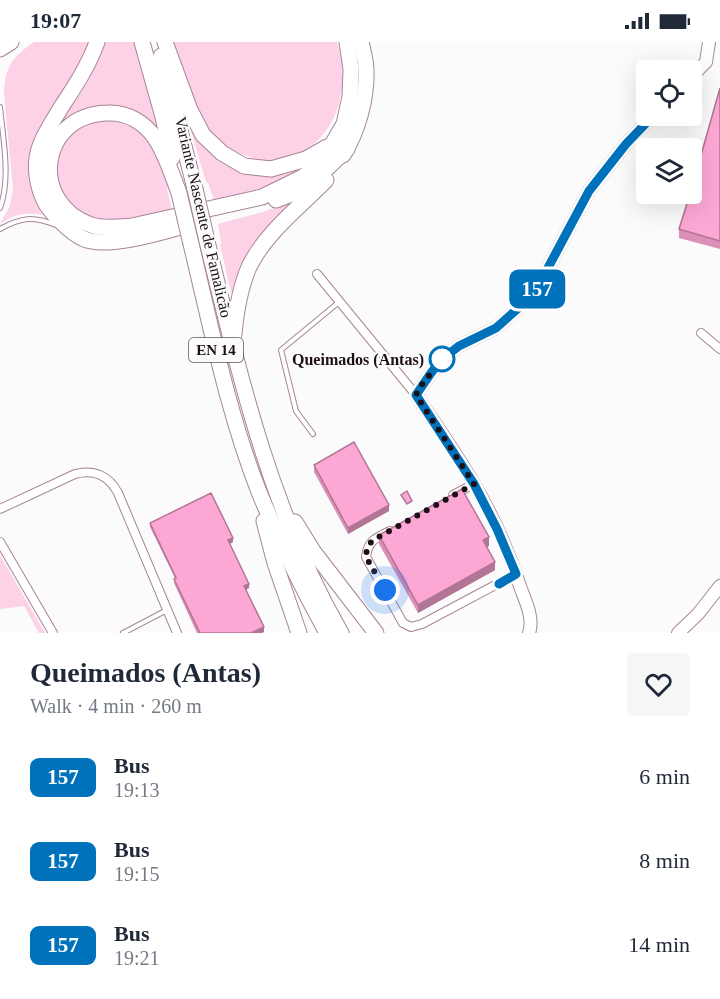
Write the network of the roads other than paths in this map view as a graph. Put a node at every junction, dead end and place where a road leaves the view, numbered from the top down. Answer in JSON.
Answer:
{"nodes":[{"id":1,"x":11,"y":42,"type":"edge"},
{"id":2,"x":97,"y":42,"type":"edge"},
{"id":3,"x":142,"y":42,"type":"edge"},
{"id":4,"x":157,"y":42,"type":"edge"},
{"id":5,"x":165,"y":42,"type":"edge"},
{"id":6,"x":347,"y":42,"type":"edge"},
{"id":7,"x":361,"y":42,"type":"edge"},
{"id":8,"x":709,"y":42,"type":"edge"},
{"id":9,"x":0,"y":49,"type":"edge"},
{"id":10,"x":702,"y":66,"type":"edge"},
{"id":11,"x":0,"y":107,"type":"edge"},
{"id":12,"x":643,"y":126,"type":"edge"},
{"id":13,"x":0,"y":143,"type":"edge"},
{"id":14,"x":340,"y":145,"type":"junction"},
{"id":15,"x":4,"y":154,"type":"junction"},
{"id":16,"x":179,"y":193,"type":"junction"},
{"id":17,"x":0,"y":208,"type":"edge"},
{"id":18,"x":0,"y":229,"type":"edge"},
{"id":19,"x":82,"y":238,"type":"junction"},
{"id":20,"x":317,"y":274,"type":"dead end"},
{"id":21,"x":340,"y":302,"type":"junction"},
{"id":22,"x":701,"y":333,"type":"dead end"},
{"id":23,"x":233,"y":346,"type":"junction"},
{"id":24,"x":720,"y":349,"type":"edge"},
{"id":25,"x":416,"y":395,"type":"junction"},
{"id":26,"x":313,"y":434,"type":"dead end"},
{"id":27,"x":246,"y":455,"type":"junction"},
{"id":28,"x":270,"y":475,"type":"junction"},
{"id":29,"x":474,"y":484,"type":"junction"},
{"id":30,"x":444,"y":501,"type":"edge"},
{"id":31,"x":0,"y":509,"type":"edge"},
{"id":32,"x":393,"y":529,"type":"edge"},
{"id":33,"x":0,"y":542,"type":"edge"},
{"id":34,"x":516,"y":574,"type":"junction"},
{"id":35,"x":720,"y":586,"type":"edge"},
{"id":36,"x":167,"y":610,"type":"junction"},
{"id":37,"x":684,"y":630,"type":"edge"},
{"id":38,"x":531,"y":631,"type":"edge"},
{"id":39,"x":52,"y":633,"type":"edge"},
{"id":40,"x":123,"y":633,"type":"edge"},
{"id":41,"x":177,"y":633,"type":"edge"},
{"id":42,"x":299,"y":633,"type":"edge"},
{"id":43,"x":327,"y":633,"type":"edge"},
{"id":44,"x":341,"y":633,"type":"edge"},
{"id":45,"x":376,"y":633,"type":"edge"}],
"edges":[{"from":1,"to":9,"type":"highway"},
{"from":2,"to":19,"type":"highway"},
{"from":3,"to":16,"type":"highway","name":"Variante Nascente de Famalicão","number":"EN 14"},
{"from":4,"to":23,"type":"highway","name":"Variante Nascente de Famalicão","number":"EN 14","bridge":true},
{"from":5,"to":14,"type":"highway"},
{"from":6,"to":14,"type":"highway"},
{"from":7,"to":14,"type":"highway"},
{"from":8,"to":10,"type":"street"},
{"from":11,"to":15,"type":"lane"},
{"from":12,"to":25,"type":"street"},
{"from":13,"to":15,"type":"lane"},
{"from":14,"to":16,"type":"highway"},
{"from":14,"to":19,"type":"highway"},
{"from":14,"to":23,"type":"highway"},
{"from":15,"to":17,"type":"lane"},
{"from":16,"to":27,"type":"highway","name":"Variante Nascente de Famalicão","number":"EN 14","bridge":true},
{"from":18,"to":19,"type":"lane"},
{"from":20,"to":21,"type":"street"},
{"from":21,"to":25,"type":"street"},
{"from":21,"to":26,"type":"lane"},
{"from":22,"to":24,"type":"street"},
{"from":23,"to":28,"type":"highway","name":"Variante Nascente de Famalicão","number":"EN 14"},
{"from":25,"to":29,"type":"street"},
{"from":27,"to":42,"type":"highway"},
{"from":27,"to":43,"type":"highway","name":"Variante Nascente de Famalicão","number":"EN 14"},
{"from":28,"to":44,"type":"highway","name":"Variante Nascente de Famalicão","number":"EN 14"},
{"from":28,"to":45,"type":"highway"},
{"from":29,"to":30,"type":"street"},
{"from":29,"to":34,"type":"street"},
{"from":31,"to":36,"type":"street"},
{"from":32,"to":34,"type":"street"},
{"from":33,"to":39,"type":"street"},
{"from":34,"to":38,"type":"street"},
{"from":35,"to":37,"type":"street"},
{"from":36,"to":40,"type":"lane"},
{"from":36,"to":41,"type":"street"}]}
